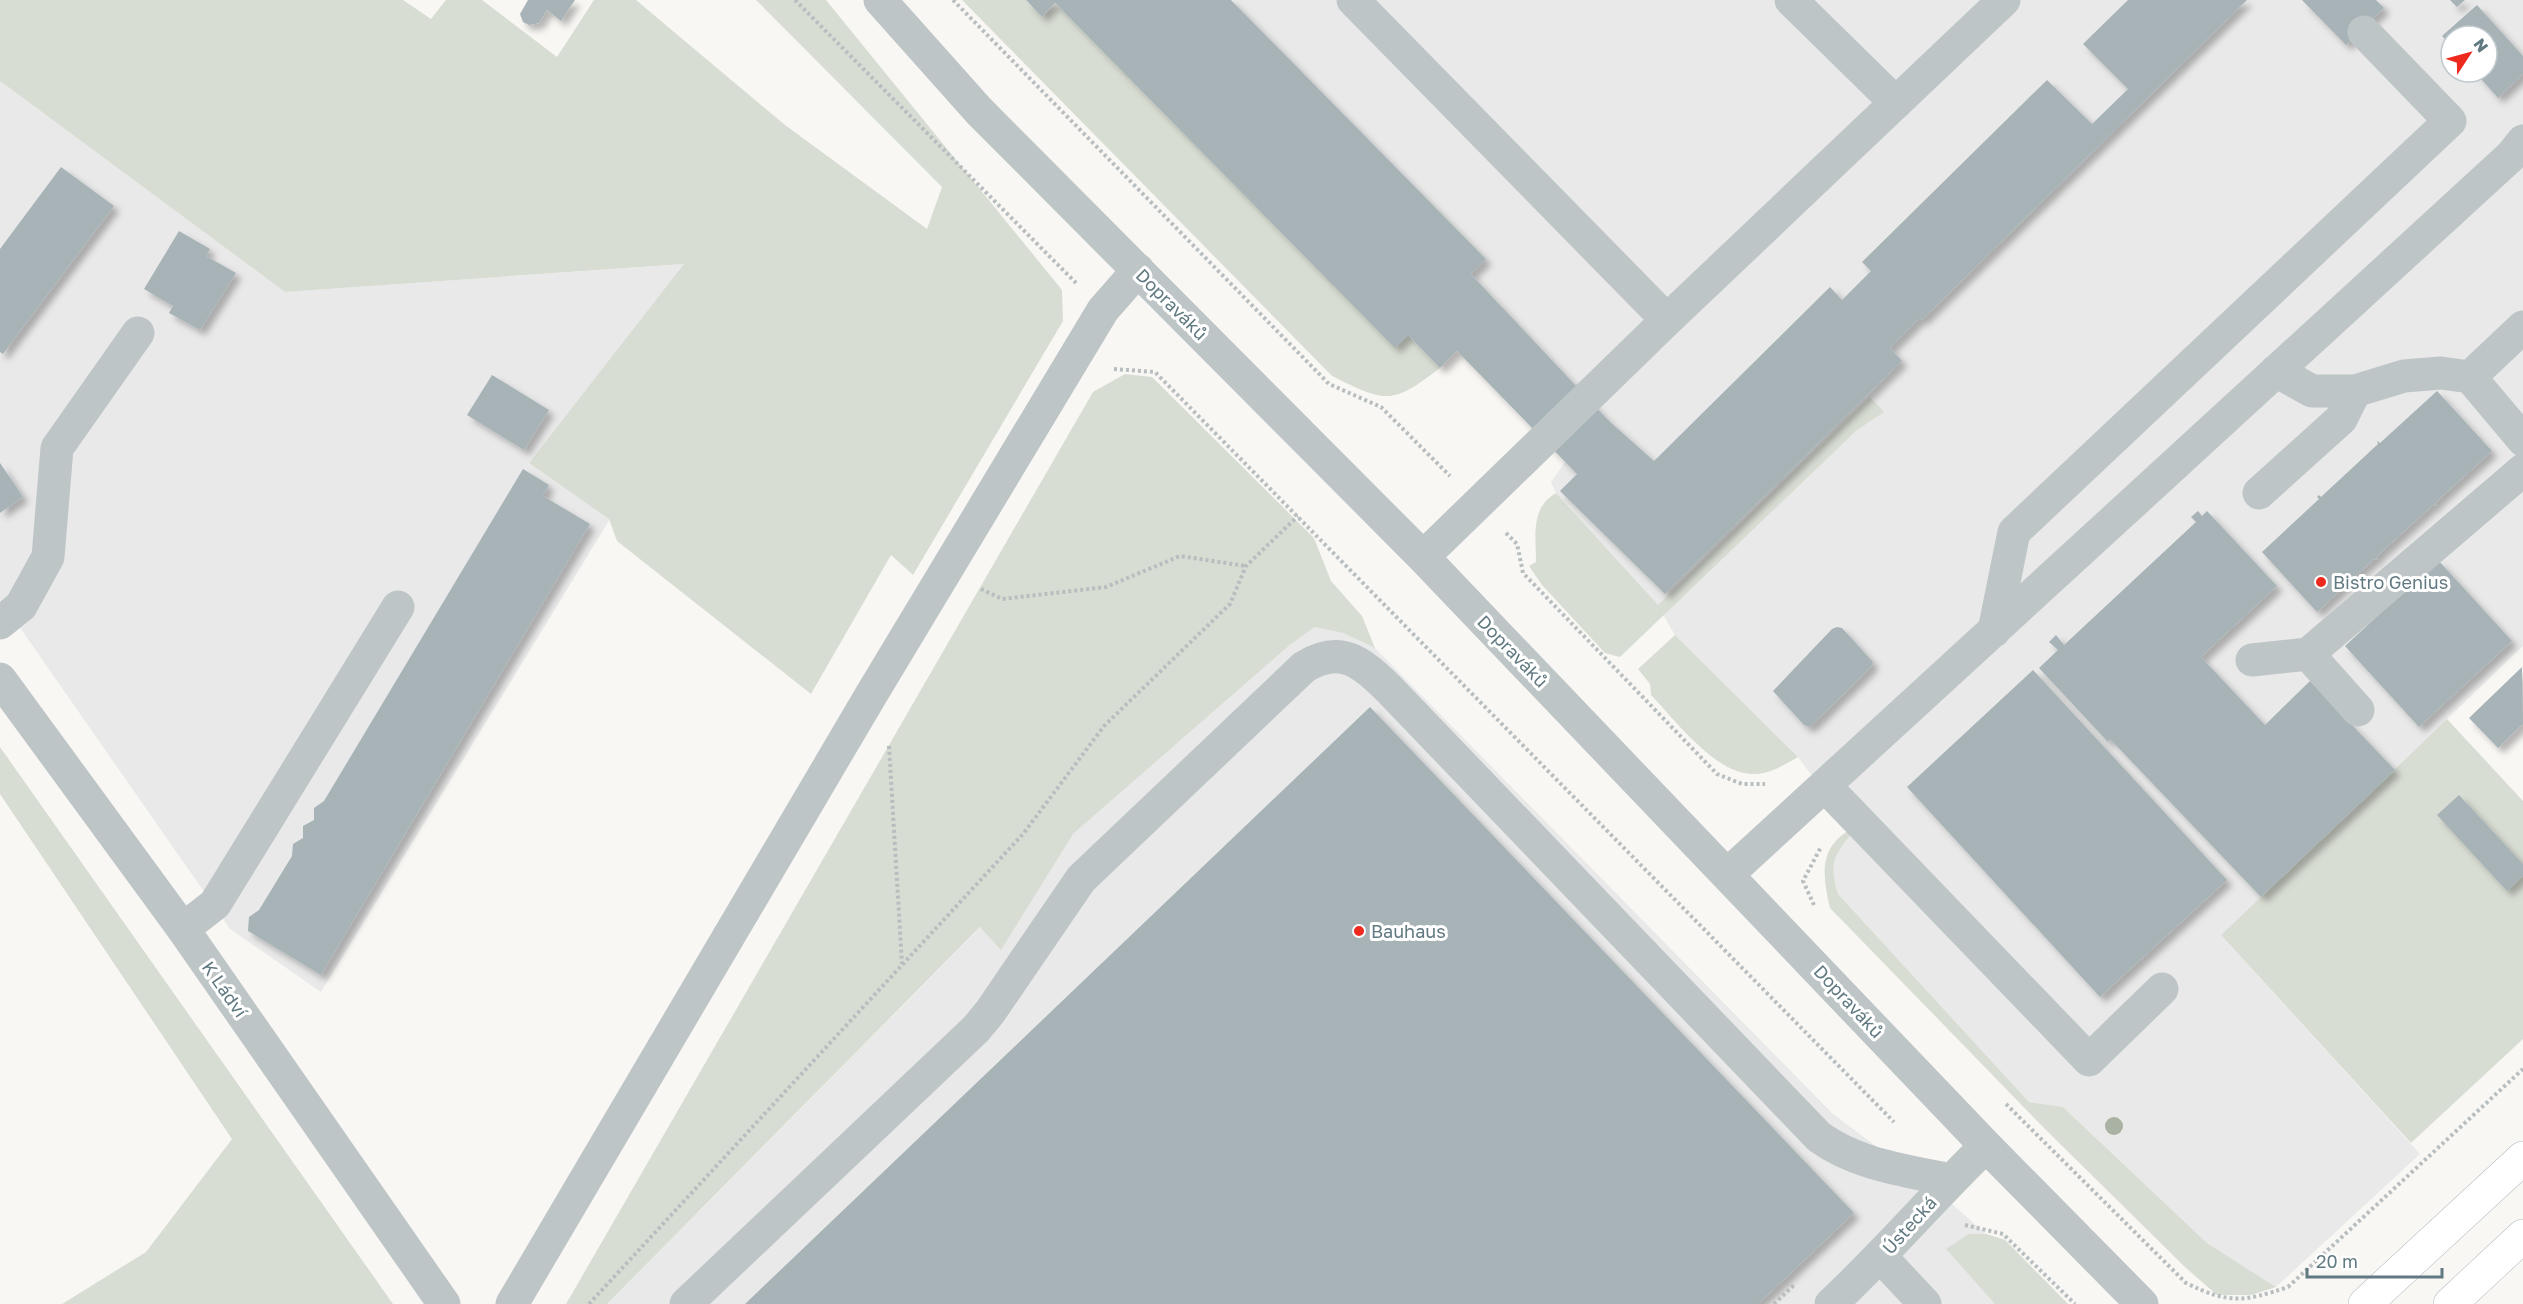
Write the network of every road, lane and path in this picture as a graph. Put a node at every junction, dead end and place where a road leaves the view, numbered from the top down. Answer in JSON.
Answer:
{"nodes":[{"id":1,"x":795,"y":0,"type":"edge"},
{"id":2,"x":880,"y":0,"type":"edge"},
{"id":3,"x":953,"y":0,"type":"edge"},
{"id":4,"x":1353,"y":0,"type":"edge"},
{"id":5,"x":1791,"y":0,"type":"edge"},
{"id":6,"x":2004,"y":0,"type":"edge"},
{"id":7,"x":2364,"y":32,"type":"dead end"},
{"id":8,"x":1896,"y":103,"type":"junction"},
{"id":9,"x":2523,"y":141,"type":"edge"},
{"id":10,"x":1138,"y":270,"type":"junction"},
{"id":11,"x":1103,"y":310,"type":"junction"},
{"id":12,"x":1667,"y":320,"type":"junction"},
{"id":13,"x":2523,"y":327,"type":"edge"},
{"id":14,"x":138,"y":333,"type":"dead end"},
{"id":15,"x":2276,"y":371,"type":"junction"},
{"id":16,"x":2470,"y":377,"type":"junction"},
{"id":17,"x":2355,"y":391,"type":"junction"},
{"id":18,"x":2523,"y":440,"type":"edge"},
{"id":19,"x":2523,"y":470,"type":"edge"},
{"id":20,"x":2259,"y":493,"type":"dead end"},
{"id":21,"x":1478,"y":504,"type":"junction"},
{"id":22,"x":1298,"y":516,"type":"dead end"},
{"id":23,"x":1423,"y":557,"type":"junction"},
{"id":24,"x":1246,"y":566,"type":"junction"},
{"id":25,"x":970,"y":584,"type":"dead end"},
{"id":26,"x":398,"y":607,"type":"dead end"},
{"id":27,"x":0,"y":623,"type":"edge"},
{"id":28,"x":1994,"y":631,"type":"junction"},
{"id":29,"x":2308,"y":654,"type":"junction"},
{"id":30,"x":2252,"y":660,"type":"dead end"},
{"id":31,"x":0,"y":679,"type":"edge"},
{"id":32,"x":2358,"y":710,"type":"dead end"},
{"id":33,"x":1774,"y":784,"type":"dead end"},
{"id":34,"x":1825,"y":786,"type":"junction"},
{"id":35,"x":1851,"y":812,"type":"junction"},
{"id":36,"x":1728,"y":874,"type":"junction"},
{"id":37,"x":1817,"y":911,"type":"dead end"},
{"id":38,"x":183,"y":929,"type":"junction"},
{"id":39,"x":2162,"y":988,"type":"dead end"},
{"id":40,"x":2523,"y":1069,"type":"edge"},
{"id":41,"x":1998,"y":1096,"type":"dead end"},
{"id":42,"x":1986,"y":1146,"type":"junction"},
{"id":43,"x":2523,"y":1158,"type":"edge"},
{"id":44,"x":1951,"y":1180,"type":"junction"},
{"id":45,"x":2523,"y":1236,"type":"edge"},
{"id":46,"x":1881,"y":1257,"type":"junction"},
{"id":47,"x":444,"y":1304,"type":"edge"},
{"id":48,"x":512,"y":1304,"type":"edge"},
{"id":49,"x":589,"y":1304,"type":"edge"},
{"id":50,"x":686,"y":1304,"type":"edge"},
{"id":51,"x":1831,"y":1304,"type":"edge"},
{"id":52,"x":1925,"y":1304,"type":"edge"},
{"id":53,"x":2142,"y":1304,"type":"edge"},
{"id":54,"x":2365,"y":1304,"type":"edge"},
{"id":55,"x":2450,"y":1304,"type":"edge"}],
"edges":[{"from":1,"to":11,"type":"path"},
{"from":2,"to":10,"type":"street","name":"Dopraváků"},
{"from":3,"to":21,"type":"path"},
{"from":4,"to":12,"type":"street"},
{"from":5,"to":8,"type":"street"},
{"from":6,"to":8,"type":"street"},
{"from":7,"to":28,"type":"street"},
{"from":8,"to":12,"type":"street"},
{"from":9,"to":15,"type":"street"},
{"from":10,"to":11,"type":"street"},
{"from":10,"to":23,"type":"street","name":"Dopraváků"},
{"from":11,"to":48,"type":"street"},
{"from":12,"to":21,"type":"street"},
{"from":13,"to":16,"type":"street"},
{"from":14,"to":27,"type":"street"},
{"from":15,"to":17,"type":"street"},
{"from":15,"to":28,"type":"street"},
{"from":16,"to":17,"type":"street"},
{"from":16,"to":18,"type":"street"},
{"from":17,"to":20,"type":"street"},
{"from":19,"to":29,"type":"street"},
{"from":21,"to":23,"type":"street"},
{"from":21,"to":33,"type":"path"},
{"from":22,"to":24,"type":"path"},
{"from":23,"to":36,"type":"street","name":"Dopraváků"},
{"from":24,"to":25,"type":"path"},
{"from":24,"to":49,"type":"path"},
{"from":26,"to":38,"type":"street"},
{"from":28,"to":34,"type":"street"},
{"from":29,"to":30,"type":"street"},
{"from":29,"to":32,"type":"street"},
{"from":31,"to":38,"type":"street","name":"K Ládví"},
{"from":34,"to":35,"type":"street"},
{"from":34,"to":36,"type":"street"},
{"from":35,"to":37,"type":"path"},
{"from":35,"to":39,"type":"street"},
{"from":36,"to":42,"type":"street","name":"Dopraváků"},
{"from":38,"to":47,"type":"street","name":"K Ládví"},
{"from":40,"to":41,"type":"path"},
{"from":42,"to":44,"type":"street","name":"Ústecká"},
{"from":42,"to":53,"type":"street","name":"Dopraváků"},
{"from":43,"to":54,"type":"main road"},
{"from":44,"to":46,"type":"street","name":"Ústecká"},
{"from":44,"to":50,"type":"street"},
{"from":45,"to":55,"type":"main road"},
{"from":46,"to":51,"type":"street","name":"Ústecká"},
{"from":46,"to":52,"type":"street"}]}
